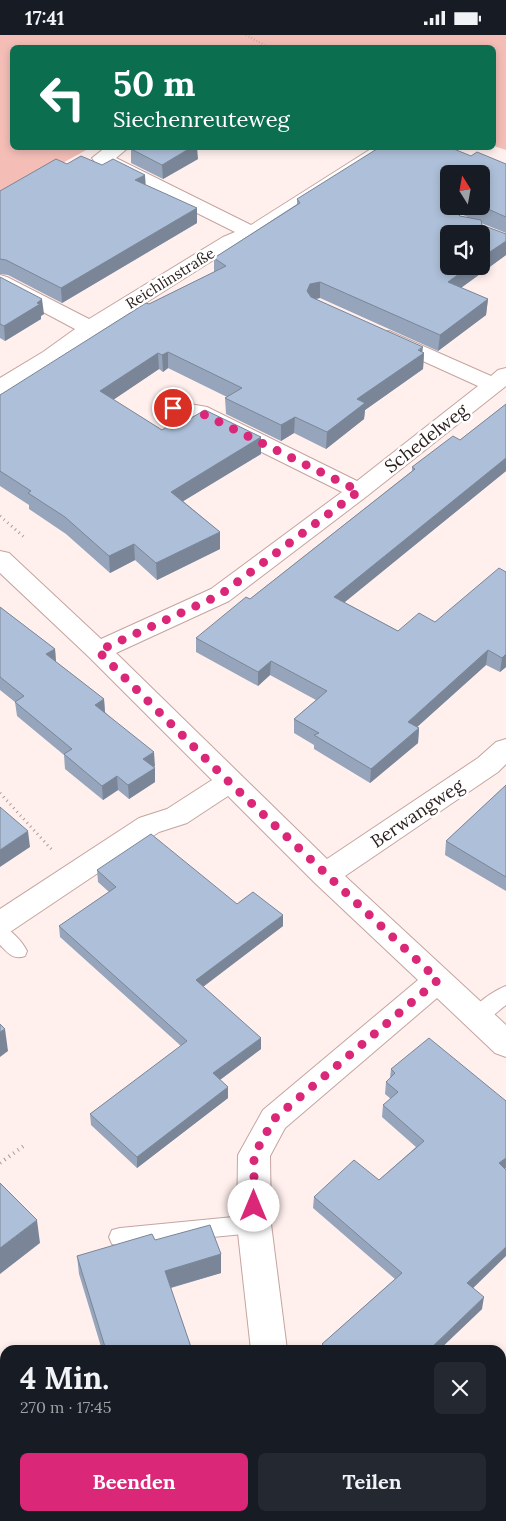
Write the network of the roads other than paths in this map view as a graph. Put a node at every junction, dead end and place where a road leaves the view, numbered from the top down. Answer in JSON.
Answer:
{"nodes":[{"id":1,"x":115,"y":150,"type":"edge"},
{"id":2,"x":381,"y":151,"type":"edge"},
{"id":3,"x":252,"y":233,"type":"junction"},
{"id":4,"x":0,"y":281,"type":"edge"},
{"id":5,"x":90,"y":328,"type":"junction"},
{"id":6,"x":372,"y":329,"type":"edge"},
{"id":7,"x":500,"y":380,"type":"edge"},
{"id":8,"x":0,"y":388,"type":"edge"},
{"id":9,"x":173,"y":408,"type":"dead end"},
{"id":10,"x":359,"y":491,"type":"junction"},
{"id":11,"x":0,"y":559,"type":"edge"},
{"id":12,"x":98,"y":651,"type":"junction"},
{"id":13,"x":506,"y":749,"type":"edge"},
{"id":14,"x":229,"y":782,"type":"junction"},
{"id":15,"x":325,"y":875,"type":"junction"},
{"id":16,"x":0,"y":924,"type":"edge"},
{"id":17,"x":0,"y":933,"type":"edge"},
{"id":18,"x":18,"y":951,"type":"dead end"},
{"id":19,"x":438,"y":980,"type":"junction"},
{"id":20,"x":506,"y":994,"type":"edge"},
{"id":21,"x":477,"y":1017,"type":"junction"},
{"id":22,"x":506,"y":1043,"type":"edge"},
{"id":23,"x":254,"y":1224,"type":"junction"},
{"id":24,"x":120,"y":1237,"type":"dead end"},
{"id":25,"x":268,"y":1345,"type":"edge"}],
"edges":[{"from":1,"to":3,"type":"street"},
{"from":2,"to":3,"type":"street","name":"Reichlinstraße"},
{"from":3,"to":5,"type":"street","name":"Reichlinstraße"},
{"from":4,"to":5,"type":"street"},
{"from":5,"to":8,"type":"street","name":"Reichlinstraße"},
{"from":6,"to":7,"type":"street","name":"Schedelweg"},
{"from":7,"to":10,"type":"street","name":"Schedelweg"},
{"from":9,"to":10,"type":"street"},
{"from":10,"to":12,"type":"street","name":"Schedelweg"},
{"from":11,"to":12,"type":"street"},
{"from":12,"to":14,"type":"street"},
{"from":13,"to":15,"type":"street","name":"Berwangweg"},
{"from":14,"to":15,"type":"street"},
{"from":14,"to":16,"type":"street"},
{"from":15,"to":19,"type":"street"},
{"from":17,"to":18,"type":"lane"},
{"from":19,"to":21,"type":"street"},
{"from":19,"to":23,"type":"street"},
{"from":20,"to":21,"type":"lane"},
{"from":21,"to":22,"type":"street"},
{"from":23,"to":24,"type":"lane"},
{"from":23,"to":25,"type":"street"}]}
